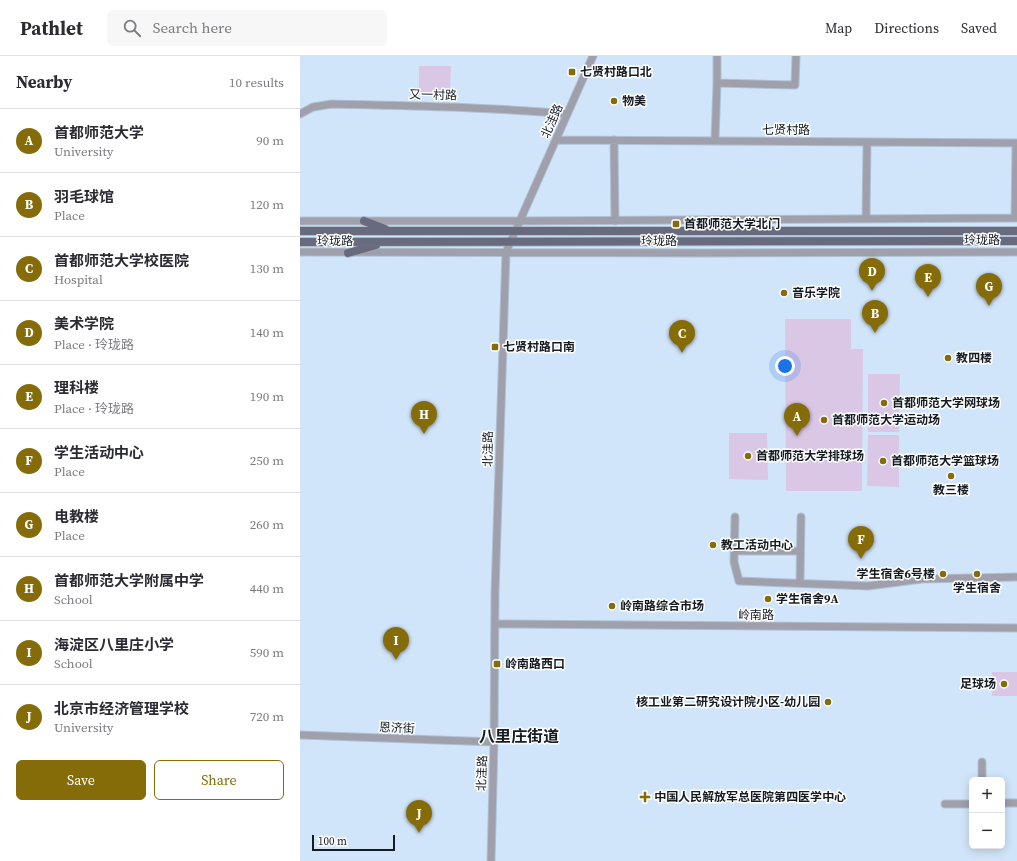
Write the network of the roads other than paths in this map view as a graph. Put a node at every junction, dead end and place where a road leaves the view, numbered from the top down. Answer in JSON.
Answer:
{"nodes":[{"id":1,"x":592,"y":56,"type":"edge"},
{"id":2,"x":717,"y":56,"type":"edge"},
{"id":3,"x":796,"y":56,"type":"edge"},
{"id":4,"x":717,"y":83,"type":"junction"},
{"id":5,"x":300,"y":114,"type":"edge"},
{"id":6,"x":567,"y":114,"type":"junction"},
{"id":7,"x":556,"y":140,"type":"junction"},
{"id":8,"x":614,"y":140,"type":"junction"},
{"id":9,"x":715,"y":140,"type":"junction"},
{"id":10,"x":867,"y":142,"type":"junction"},
{"id":11,"x":1016,"y":143,"type":"edge"},
{"id":12,"x":1016,"y":218,"type":"edge"},
{"id":13,"x":866,"y":219,"type":"junction"},
{"id":14,"x":300,"y":221,"type":"edge"},
{"id":15,"x":364,"y":221,"type":"junction"},
{"id":16,"x":520,"y":221,"type":"junction"},
{"id":17,"x":616,"y":221,"type":"junction"},
{"id":18,"x":300,"y":231,"type":"edge"},
{"id":19,"x":392,"y":231,"type":"junction"},
{"id":20,"x":515,"y":231,"type":"junction"},
{"id":21,"x":1017,"y":231,"type":"edge"},
{"id":22,"x":511,"y":241,"type":"junction"},
{"id":23,"x":1017,"y":241,"type":"edge"},
{"id":24,"x":300,"y":242,"type":"edge"},
{"id":25,"x":385,"y":242,"type":"junction"},
{"id":26,"x":300,"y":252,"type":"edge"},
{"id":27,"x":506,"y":252,"type":"junction"},
{"id":28,"x":1017,"y":252,"type":"edge"},
{"id":29,"x":348,"y":253,"type":"junction"},
{"id":30,"x":735,"y":517,"type":"dead end"},
{"id":31,"x":801,"y":517,"type":"dead end"},
{"id":32,"x":734,"y":551,"type":"junction"},
{"id":33,"x":800,"y":551,"type":"junction"},
{"id":34,"x":1017,"y":577,"type":"edge"},
{"id":35,"x":800,"y":583,"type":"junction"},
{"id":36,"x":494,"y":624,"type":"junction"},
{"id":37,"x":1017,"y":628,"type":"edge"},
{"id":38,"x":300,"y":736,"type":"edge"},
{"id":39,"x":494,"y":742,"type":"junction"},
{"id":40,"x":982,"y":762,"type":"dead end"},
{"id":41,"x":982,"y":777,"type":"edge"},
{"id":42,"x":1005,"y":803,"type":"edge"},
{"id":43,"x":1017,"y":803,"type":"edge"},
{"id":44,"x":945,"y":804,"type":"dead end"},
{"id":45,"x":969,"y":804,"type":"edge"},
{"id":46,"x":491,"y":861,"type":"edge"}],
"edges":[{"from":1,"to":6,"type":"street","name":"北洼路"},
{"from":2,"to":4,"type":"street"},
{"from":3,"to":4,"type":"street"},
{"from":4,"to":9,"type":"street"},
{"from":5,"to":6,"type":"street","name":"又一村路"},
{"from":6,"to":7,"type":"street","name":"北洼路"},
{"from":7,"to":8,"type":"street","name":"七贤村路"},
{"from":7,"to":16,"type":"street","name":"北洼路"},
{"from":8,"to":9,"type":"street","name":"七贤村路"},
{"from":8,"to":17,"type":"street"},
{"from":9,"to":10,"type":"street","name":"七贤村路"},
{"from":10,"to":11,"type":"street","name":"七贤村路"},
{"from":10,"to":13,"type":"street"},
{"from":11,"to":12,"type":"street"},
{"from":12,"to":13,"type":"street","name":"玲珑路"},
{"from":13,"to":17,"type":"street","name":"玲珑路"},
{"from":14,"to":15,"type":"street","name":"玲珑路"},
{"from":15,"to":16,"type":"street","name":"玲珑路"},
{"from":15,"to":19,"type":"main road"},
{"from":16,"to":17,"type":"street","name":"玲珑路"},
{"from":16,"to":20,"type":"street","name":"北洼路"},
{"from":18,"to":19,"type":"main road","name":"玲珑路"},
{"from":19,"to":20,"type":"main road","name":"玲珑路"},
{"from":20,"to":21,"type":"main road","name":"玲珑路"},
{"from":20,"to":22,"type":"street","name":"北洼路"},
{"from":22,"to":23,"type":"main road","name":"玲珑路"},
{"from":22,"to":25,"type":"main road","name":"玲珑路"},
{"from":22,"to":27,"type":"street","name":"北洼路"},
{"from":24,"to":25,"type":"main road","name":"玲珑路"},
{"from":25,"to":29,"type":"main road"},
{"from":26,"to":29,"type":"street","name":"玲珑路"},
{"from":27,"to":28,"type":"street","name":"玲珑路"},
{"from":27,"to":29,"type":"street","name":"玲珑路"},
{"from":27,"to":36,"type":"street","name":"北洼路"},
{"from":30,"to":32,"type":"street"},
{"from":31,"to":33,"type":"street"},
{"from":32,"to":33,"type":"street"},
{"from":32,"to":35,"type":"street"},
{"from":33,"to":35,"type":"street"},
{"from":34,"to":35,"type":"street"},
{"from":36,"to":37,"type":"street","name":"岭南路"},
{"from":36,"to":39,"type":"street","name":"北洼路"},
{"from":38,"to":39,"type":"street","name":"恩济街"},
{"from":39,"to":46,"type":"street","name":"北洼路"},
{"from":40,"to":41,"type":"street"},
{"from":42,"to":43,"type":"street"},
{"from":44,"to":45,"type":"street"}]}
